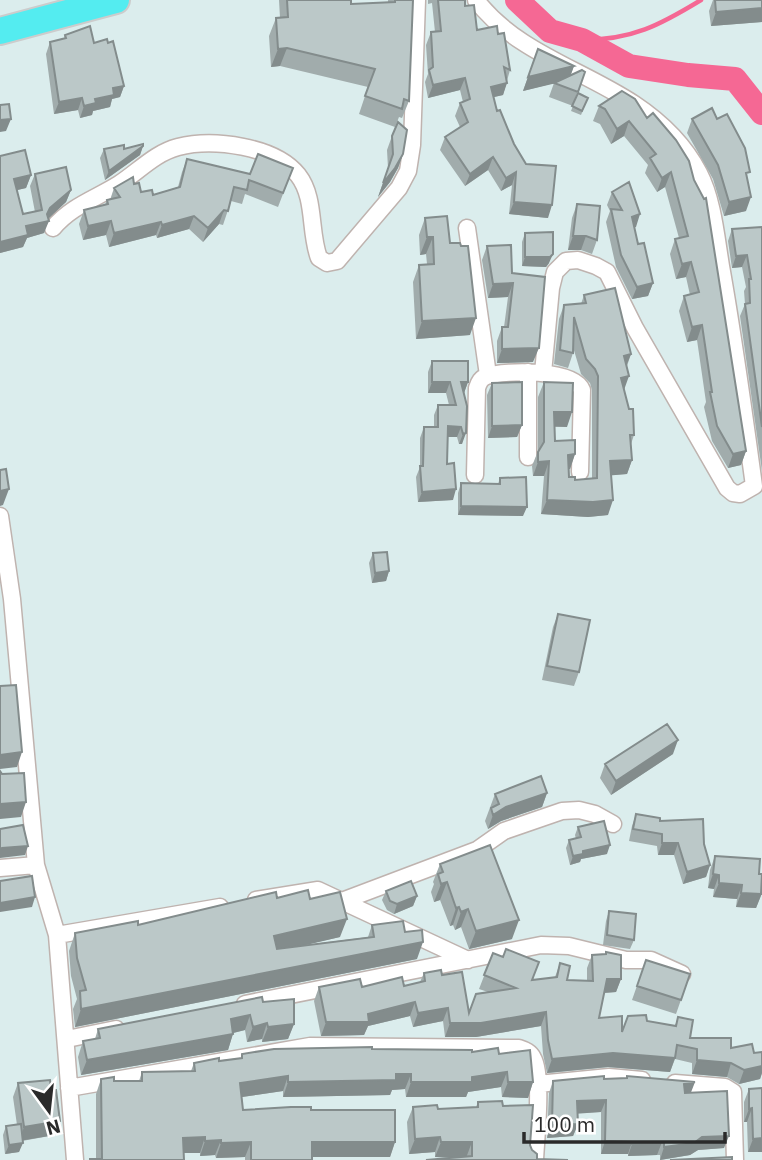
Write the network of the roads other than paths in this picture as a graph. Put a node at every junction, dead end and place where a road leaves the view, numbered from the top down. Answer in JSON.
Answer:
{"nodes":[{"id":1,"x":54,"y":0,"type":"edge"},
{"id":2,"x":116,"y":0,"type":"edge"},
{"id":3,"x":417,"y":0,"type":"edge"},
{"id":4,"x":476,"y":0,"type":"edge"},
{"id":5,"x":0,"y":14,"type":"edge"},
{"id":6,"x":0,"y":31,"type":"edge"},
{"id":7,"x":53,"y":228,"type":"dead end"},
{"id":8,"x":467,"y":228,"type":"dead end"},
{"id":9,"x":535,"y":373,"type":"junction"},
{"id":10,"x":488,"y":375,"type":"junction"},
{"id":11,"x":528,"y":457,"type":"dead end"},
{"id":12,"x":580,"y":472,"type":"dead end"},
{"id":13,"x":475,"y":475,"type":"dead end"},
{"id":14,"x":0,"y":516,"type":"edge"},
{"id":15,"x":6,"y":600,"type":"edge"},
{"id":16,"x":20,"y":688,"type":"junction"},
{"id":17,"x":0,"y":690,"type":"edge"},
{"id":18,"x":613,"y":824,"type":"dead end"},
{"id":19,"x":36,"y":865,"type":"junction"},
{"id":20,"x":0,"y":868,"type":"edge"},
{"id":21,"x":342,"y":901,"type":"junction"},
{"id":22,"x":57,"y":935,"type":"junction"},
{"id":23,"x":467,"y":960,"type":"junction"},
{"id":24,"x":682,"y":974,"type":"edge"},
{"id":25,"x":227,"y":1007,"type":"edge"},
{"id":26,"x":134,"y":1026,"type":"edge"},
{"id":27,"x":67,"y":1039,"type":"junction"},
{"id":28,"x":538,"y":1084,"type":"junction"},
{"id":29,"x":69,"y":1087,"type":"junction"},
{"id":30,"x":731,"y":1159,"type":"edge"},
{"id":31,"x":75,"y":1160,"type":"edge"},
{"id":32,"x":535,"y":1160,"type":"edge"}],
"edges":[{"from":1,"to":5,"type":"highway"},
{"from":2,"to":6,"type":"highway"},
{"from":3,"to":7,"type":"street"},
{"from":4,"to":9,"type":"street"},
{"from":8,"to":10,"type":"street"},
{"from":9,"to":10,"type":"street"},
{"from":9,"to":11,"type":"street"},
{"from":9,"to":12,"type":"street"},
{"from":10,"to":13,"type":"street"},
{"from":14,"to":15,"type":"street"},
{"from":15,"to":16,"type":"street"},
{"from":16,"to":17,"type":"street"},
{"from":16,"to":19,"type":"street"},
{"from":18,"to":21,"type":"street"},
{"from":19,"to":20,"type":"street"},
{"from":19,"to":22,"type":"street"},
{"from":21,"to":22,"type":"street"},
{"from":21,"to":23,"type":"street"},
{"from":22,"to":27,"type":"street"},
{"from":23,"to":24,"type":"street"},
{"from":23,"to":25,"type":"street"},
{"from":26,"to":27,"type":"street"},
{"from":27,"to":29,"type":"street"},
{"from":28,"to":29,"type":"street"},
{"from":28,"to":30,"type":"street"},
{"from":28,"to":32,"type":"street"},
{"from":29,"to":31,"type":"street"}]}
